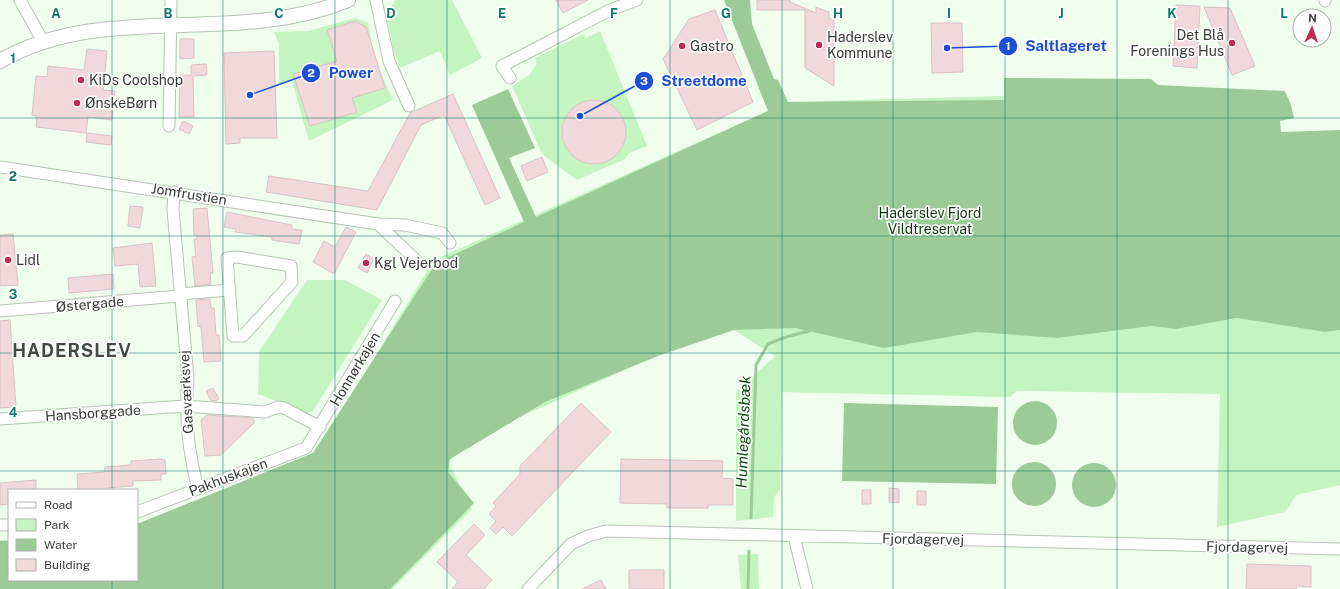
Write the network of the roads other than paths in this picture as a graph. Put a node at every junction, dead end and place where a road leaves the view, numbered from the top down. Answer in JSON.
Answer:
{"nodes":[{"id":1,"x":20,"y":0,"type":"edge"},
{"id":2,"x":171,"y":0,"type":"edge"},
{"id":3,"x":348,"y":0,"type":"edge"},
{"id":4,"x":376,"y":0,"type":"edge"},
{"id":5,"x":637,"y":0,"type":"edge"},
{"id":6,"x":171,"y":16,"type":"junction"},
{"id":7,"x":40,"y":36,"type":"junction"},
{"id":8,"x":0,"y":62,"type":"edge"},
{"id":9,"x":510,"y":78,"type":"dead end"},
{"id":10,"x":409,"y":106,"type":"dead end"},
{"id":11,"x":169,"y":126,"type":"dead end"},
{"id":12,"x":0,"y":167,"type":"edge"},
{"id":13,"x":174,"y":192,"type":"junction"},
{"id":14,"x":378,"y":224,"type":"junction"},
{"id":15,"x":450,"y":243,"type":"dead end"},
{"id":16,"x":419,"y":263,"type":"dead end"},
{"id":17,"x":230,"y":290,"type":"junction"},
{"id":18,"x":179,"y":295,"type":"junction"},
{"id":19,"x":396,"y":301,"type":"dead end"},
{"id":20,"x":0,"y":311,"type":"edge"},
{"id":21,"x":185,"y":406,"type":"junction"},
{"id":22,"x":0,"y":420,"type":"edge"},
{"id":23,"x":317,"y":432,"type":"junction"},
{"id":24,"x":198,"y":489,"type":"junction"},
{"id":25,"x":138,"y":512,"type":"edge"},
{"id":26,"x":794,"y":536,"type":"junction"},
{"id":27,"x":1340,"y":549,"type":"edge"},
{"id":28,"x":528,"y":589,"type":"edge"},
{"id":29,"x":807,"y":589,"type":"edge"}],
"edges":[{"from":1,"to":7,"type":"street"},
{"from":2,"to":6,"type":"street"},
{"from":3,"to":6,"type":"street"},
{"from":4,"to":10,"type":"street"},
{"from":5,"to":9,"type":"street"},
{"from":6,"to":7,"type":"street"},
{"from":6,"to":11,"type":"street"},
{"from":7,"to":8,"type":"street"},
{"from":12,"to":13,"type":"street","name":"Jomfrustien"},
{"from":13,"to":14,"type":"street","name":"Jomfrustien"},
{"from":13,"to":18,"type":"street","name":"Gasværksvej"},
{"from":14,"to":15,"type":"street","name":"Jomfrustien"},
{"from":14,"to":16,"type":"street"},
{"from":17,"to":17,"type":"street"},
{"from":17,"to":18,"type":"street"},
{"from":18,"to":20,"type":"street","name":"Østergade"},
{"from":18,"to":21,"type":"street","name":"Gasværksvej"},
{"from":19,"to":23,"type":"street","name":"Honnørkajen"},
{"from":21,"to":22,"type":"street","name":"Hansborggade"},
{"from":21,"to":23,"type":"street","name":"Hansborggade"},
{"from":21,"to":24,"type":"street","name":"Gasværksvej"},
{"from":23,"to":24,"type":"street","name":"Pakhuskajen"},
{"from":24,"to":25,"type":"street","name":"Pakhuskajen"},
{"from":26,"to":27,"type":"street","name":"Fjordagervej"},
{"from":26,"to":28,"type":"street","name":"Fjordagervej"},
{"from":26,"to":29,"type":"street"}]}
